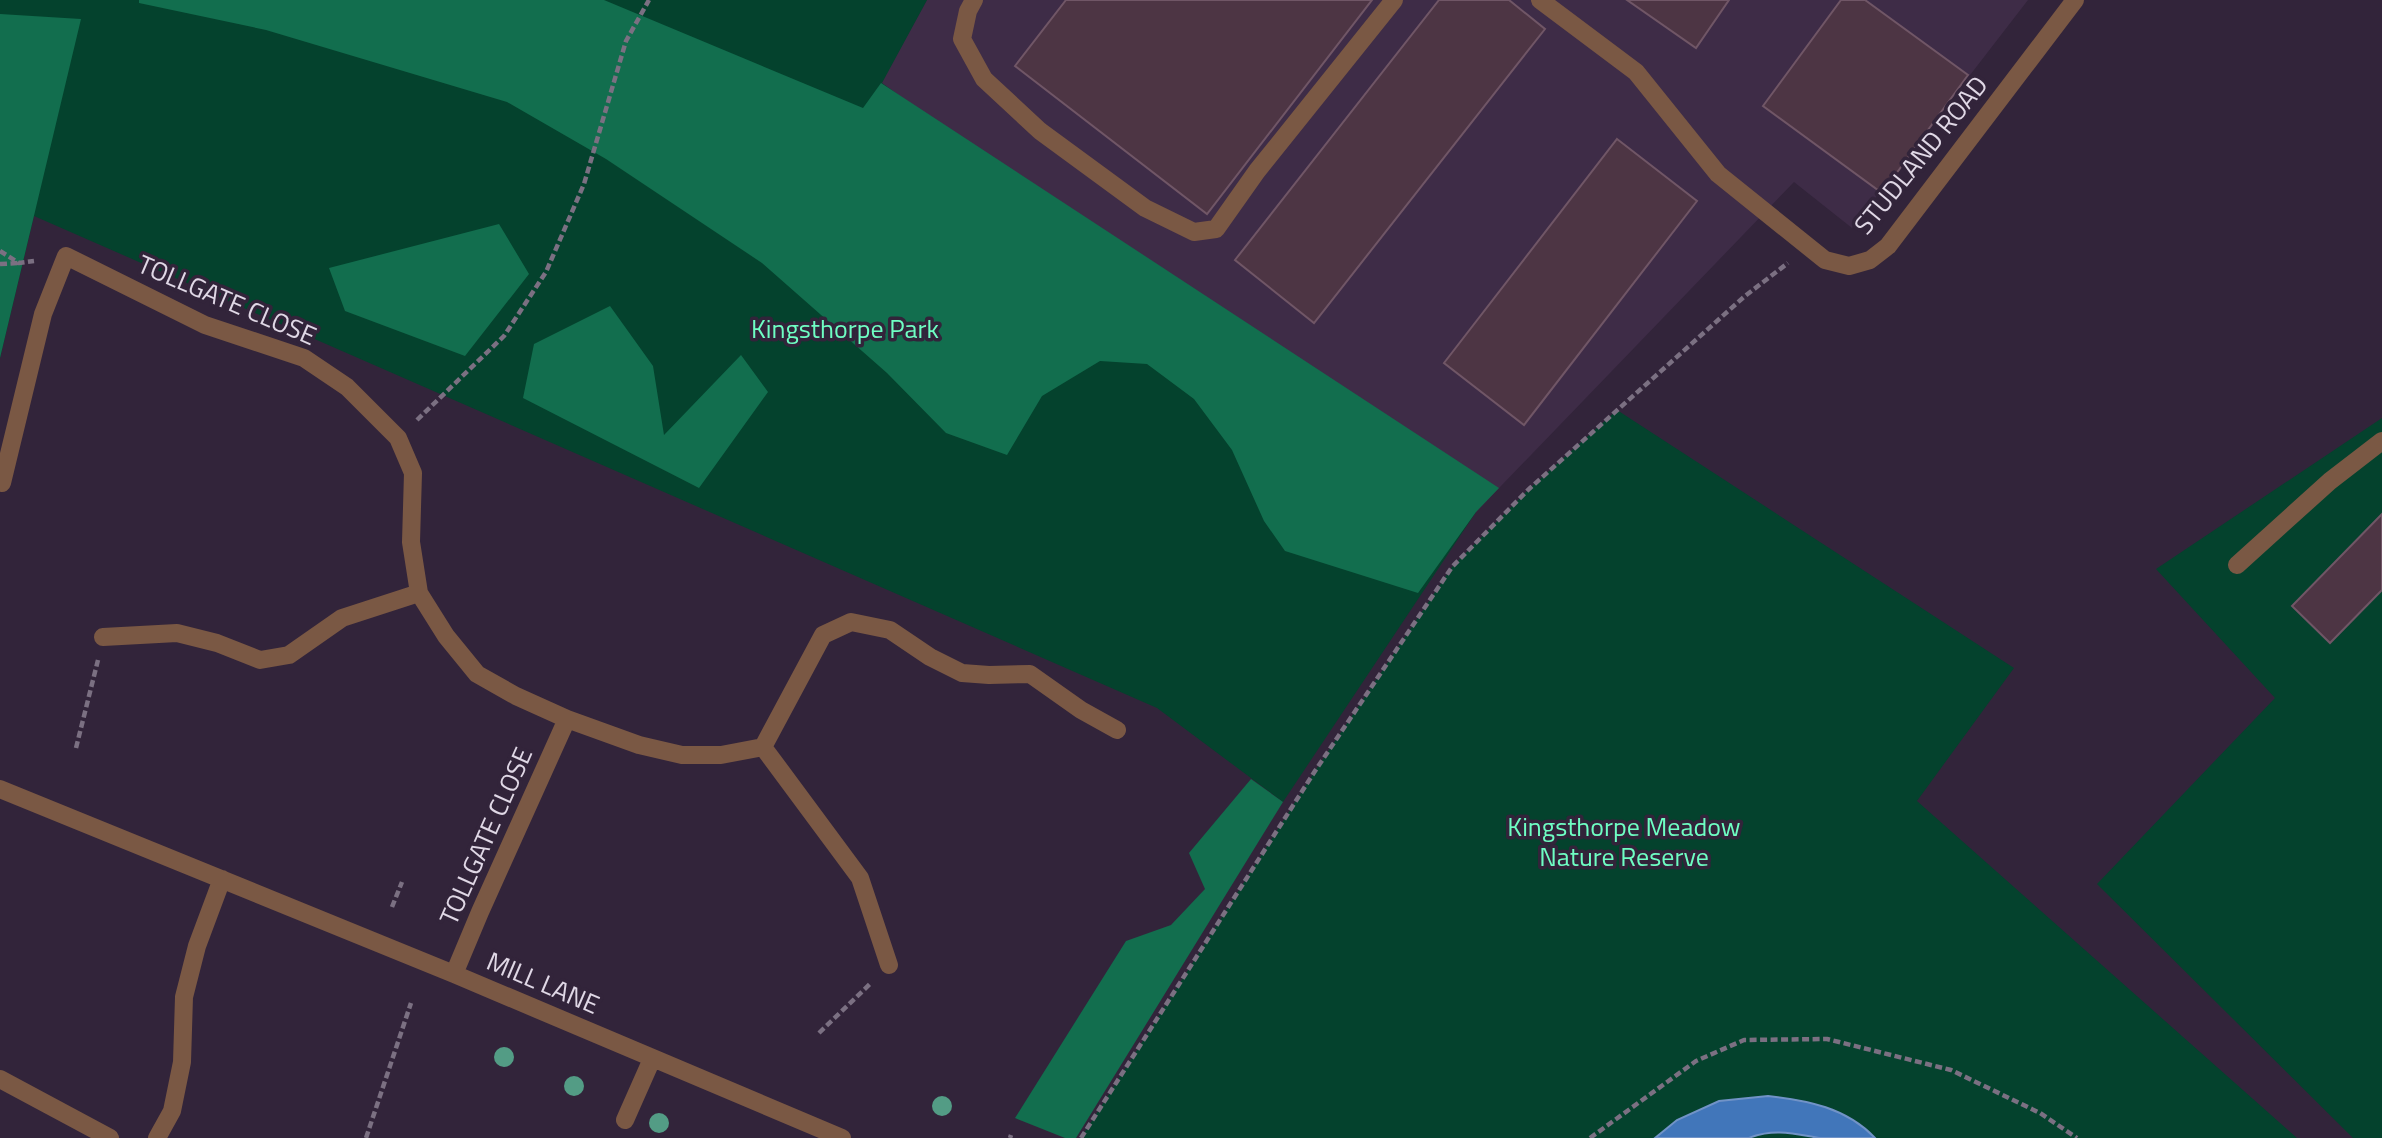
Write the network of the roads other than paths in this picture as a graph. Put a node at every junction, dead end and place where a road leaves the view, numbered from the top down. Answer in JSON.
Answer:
{"nodes":[{"id":1,"x":974,"y":0,"type":"edge"},
{"id":2,"x":1394,"y":0,"type":"edge"},
{"id":3,"x":1540,"y":0,"type":"edge"},
{"id":4,"x":2075,"y":0,"type":"edge"},
{"id":5,"x":2382,"y":441,"type":"edge"},
{"id":6,"x":2,"y":483,"type":"dead end"},
{"id":7,"x":2237,"y":565,"type":"dead end"},
{"id":8,"x":419,"y":593,"type":"junction"},
{"id":9,"x":103,"y":637,"type":"road end"},
{"id":10,"x":567,"y":719,"type":"junction"},
{"id":11,"x":1117,"y":730,"type":"dead end"},
{"id":12,"x":763,"y":747,"type":"junction"},
{"id":13,"x":0,"y":789,"type":"edge"},
{"id":14,"x":222,"y":879,"type":"junction"},
{"id":15,"x":889,"y":965,"type":"road end"},
{"id":16,"x":454,"y":974,"type":"junction"},
{"id":17,"x":652,"y":1059,"type":"junction"},
{"id":18,"x":0,"y":1079,"type":"edge"},
{"id":19,"x":625,"y":1120,"type":"dead end"},
{"id":20,"x":110,"y":1138,"type":"edge"},
{"id":21,"x":157,"y":1138,"type":"edge"},
{"id":22,"x":842,"y":1138,"type":"edge"}],
"edges":[{"from":1,"to":2,"type":"street"},
{"from":3,"to":4,"type":"street","name":"STUDLAND ROAD"},
{"from":5,"to":7,"type":"street"},
{"from":6,"to":8,"type":"street","name":"TOLLGATE CLOSE"},
{"from":8,"to":9,"type":"street"},
{"from":8,"to":10,"type":"street","name":"TOLLGATE CLOSE"},
{"from":10,"to":12,"type":"street","name":"TOLLGATE CLOSE"},
{"from":10,"to":16,"type":"street","name":"TOLLGATE CLOSE"},
{"from":11,"to":12,"type":"street"},
{"from":12,"to":15,"type":"street"},
{"from":13,"to":14,"type":"street","name":"MILL LANE"},
{"from":14,"to":16,"type":"street","name":"MILL LANE"},
{"from":14,"to":21,"type":"street"},
{"from":16,"to":17,"type":"street","name":"MILL LANE"},
{"from":17,"to":19,"type":"street"},
{"from":17,"to":22,"type":"street","name":"MILL LANE"},
{"from":18,"to":20,"type":"street"}]}
